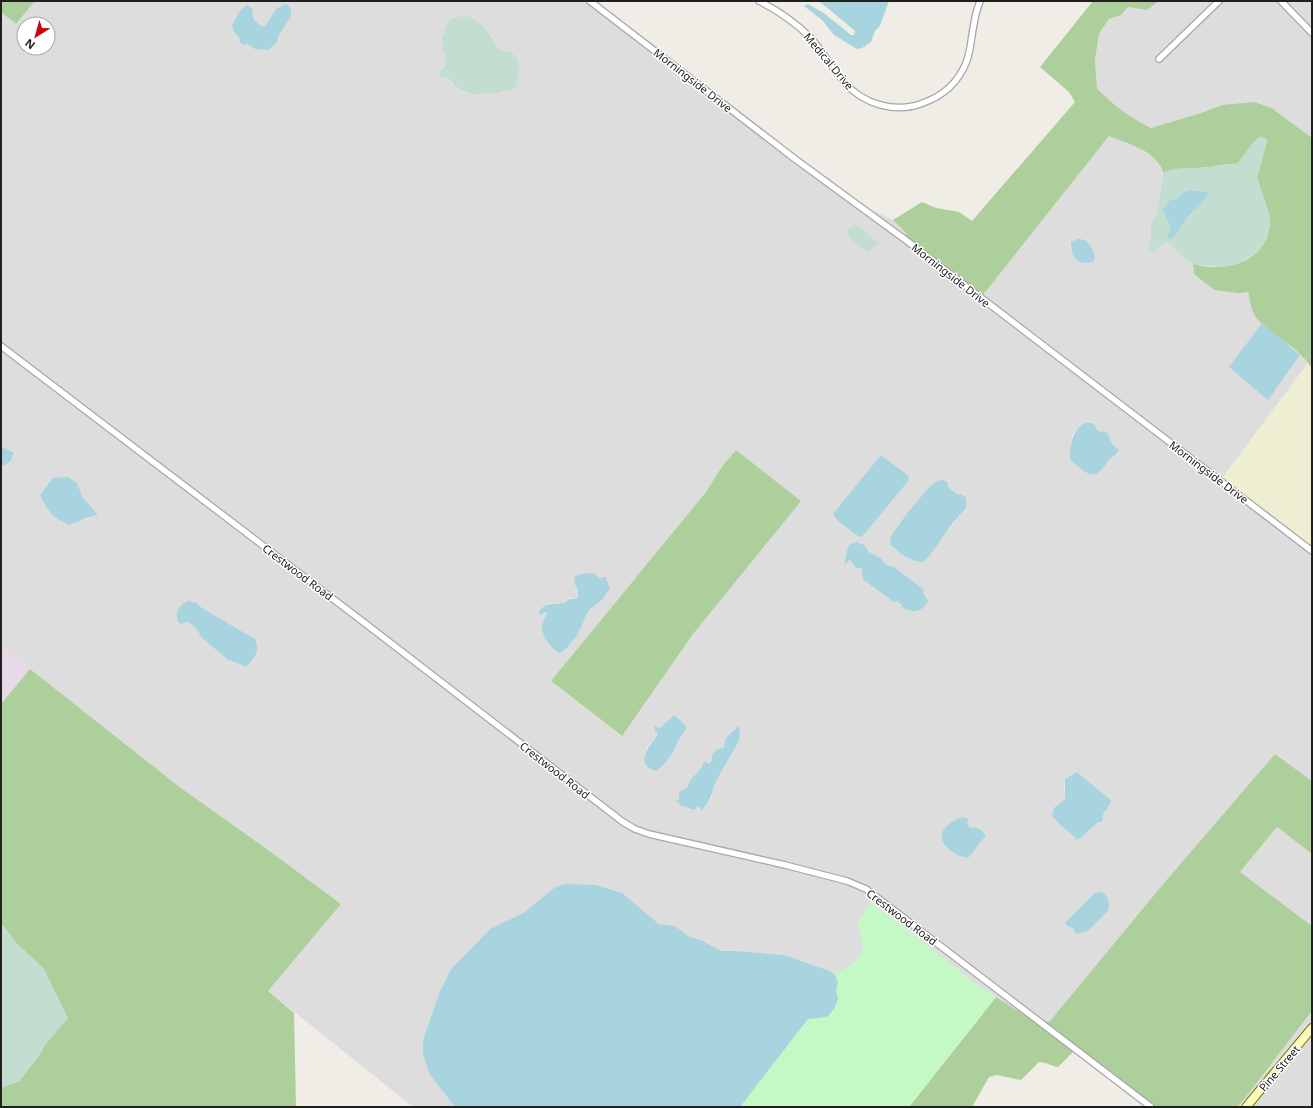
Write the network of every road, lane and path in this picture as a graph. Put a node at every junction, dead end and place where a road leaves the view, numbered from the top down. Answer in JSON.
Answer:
{"nodes":[{"id":1,"x":590,"y":1,"type":"edge"},
{"id":2,"x":760,"y":1,"type":"edge"},
{"id":3,"x":980,"y":1,"type":"edge"},
{"id":4,"x":1219,"y":1,"type":"edge"},
{"id":5,"x":1281,"y":1,"type":"edge"},
{"id":6,"x":1312,"y":33,"type":"edge"},
{"id":7,"x":1159,"y":59,"type":"dead end"},
{"id":8,"x":1,"y":346,"type":"edge"},
{"id":9,"x":1312,"y":551,"type":"edge"},
{"id":10,"x":1312,"y":1028,"type":"edge"},
{"id":11,"x":1151,"y":1107,"type":"edge"},
{"id":12,"x":1246,"y":1107,"type":"edge"}],
"edges":[{"from":1,"to":9,"type":"street","name":"Morningside Drive"},
{"from":2,"to":3,"type":"street","name":"Medical Drive"},
{"from":4,"to":7,"type":"street"},
{"from":5,"to":6,"type":"street"},
{"from":8,"to":11,"type":"street","name":"Crestwood Road"},
{"from":10,"to":12,"type":"main road","name":"Pine Street"}]}
